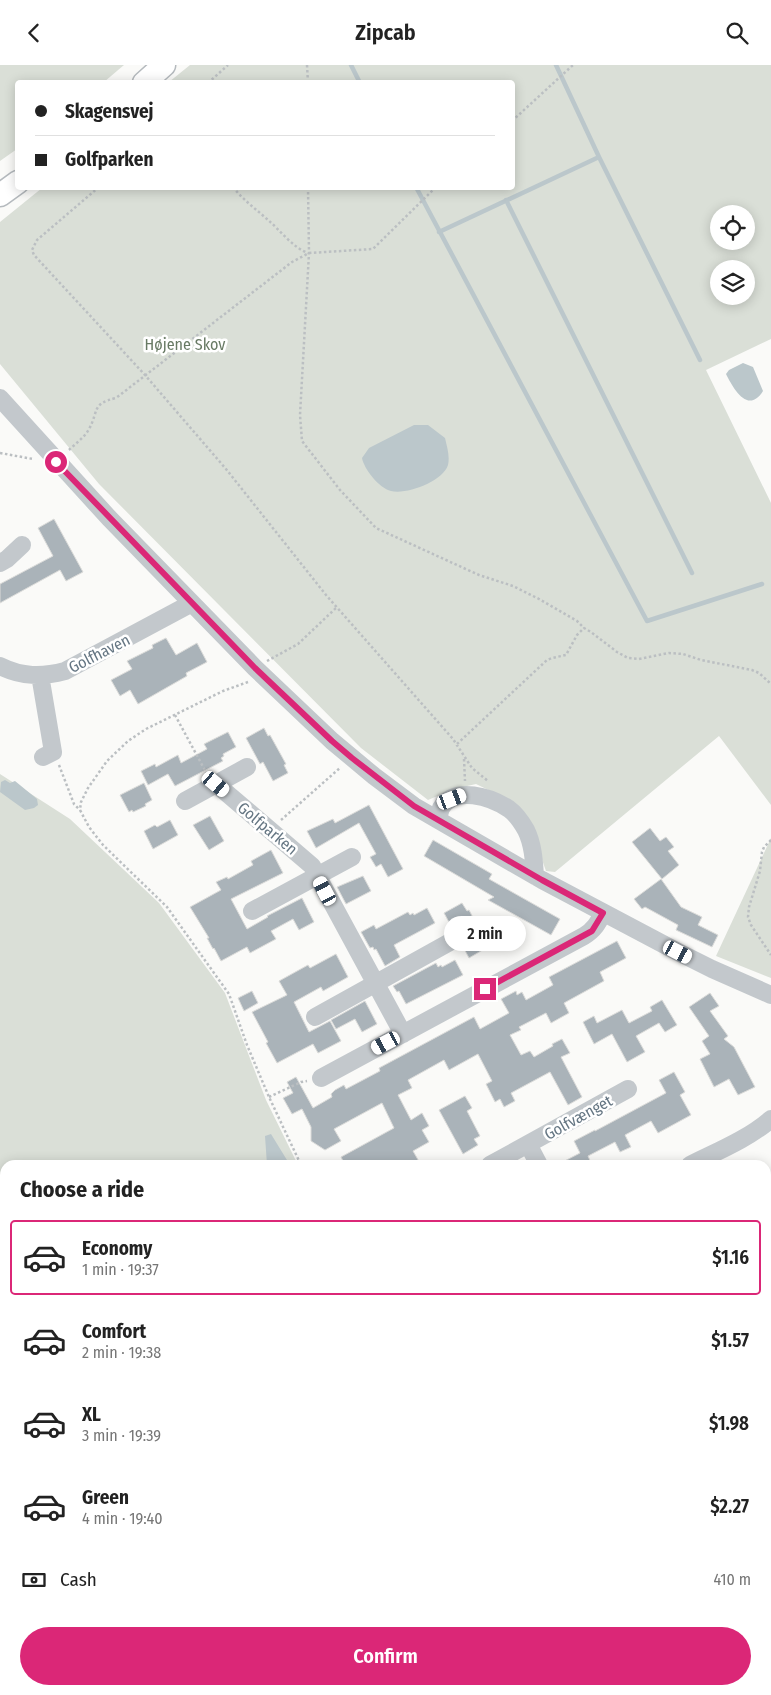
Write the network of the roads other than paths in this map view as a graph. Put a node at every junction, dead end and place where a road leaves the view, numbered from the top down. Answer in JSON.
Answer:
{"nodes":[{"id":1,"x":164,"y":65,"type":"edge"},
{"id":2,"x":147,"y":80,"type":"edge"},
{"id":3,"x":15,"y":184,"type":"edge"},
{"id":4,"x":0,"y":195,"type":"edge"},
{"id":5,"x":0,"y":398,"type":"edge"},
{"id":6,"x":22,"y":545,"type":"dead end"},
{"id":7,"x":0,"y":563,"type":"edge"},
{"id":8,"x":192,"y":603,"type":"junction"},
{"id":9,"x":0,"y":666,"type":"edge"},
{"id":10,"x":40,"y":675,"type":"junction"},
{"id":11,"x":48,"y":755,"type":"road end"},
{"id":12,"x":247,"y":767,"type":"dead end"},
{"id":13,"x":216,"y":784,"type":"junction"},
{"id":14,"x":185,"y":801,"type":"dead end"},
{"id":15,"x":438,"y":819,"type":"junction"},
{"id":16,"x":352,"y":857,"type":"dead end"},
{"id":17,"x":317,"y":875,"type":"junction"},
{"id":18,"x":535,"y":876,"type":"junction"},
{"id":19,"x":252,"y":911,"type":"dead end"},
{"id":20,"x":603,"y":913,"type":"junction"},
{"id":21,"x":450,"y":942,"type":"dead end"},
{"id":22,"x":375,"y":983,"type":"junction"},
{"id":23,"x":771,"y":995,"type":"edge"},
{"id":24,"x":315,"y":1017,"type":"dead end"},
{"id":25,"x":403,"y":1034,"type":"junction"},
{"id":26,"x":321,"y":1078,"type":"road end"},
{"id":27,"x":628,"y":1089,"type":"dead end"},
{"id":28,"x":771,"y":1119,"type":"edge"},
{"id":29,"x":528,"y":1144,"type":"junction"},
{"id":30,"x":499,"y":1160,"type":"edge"},
{"id":31,"x":536,"y":1160,"type":"edge"},
{"id":32,"x":700,"y":1160,"type":"edge"}],
"edges":[{"from":1,"to":2,"type":"main road"},
{"from":3,"to":4,"type":"main road"},
{"from":5,"to":8,"type":"street"},
{"from":6,"to":7,"type":"street"},
{"from":8,"to":10,"type":"street","name":"Golfhaven"},
{"from":8,"to":15,"type":"street"},
{"from":9,"to":10,"type":"street","name":"Golfhaven"},
{"from":10,"to":11,"type":"street"},
{"from":12,"to":13,"type":"street"},
{"from":13,"to":14,"type":"street"},
{"from":13,"to":17,"type":"street","name":"Golfparken"},
{"from":15,"to":18,"type":"street"},
{"from":15,"to":18,"type":"street"},
{"from":16,"to":17,"type":"street"},
{"from":17,"to":19,"type":"street"},
{"from":17,"to":22,"type":"street","name":"Golfparken"},
{"from":18,"to":20,"type":"street"},
{"from":20,"to":23,"type":"street"},
{"from":20,"to":25,"type":"street"},
{"from":21,"to":22,"type":"street"},
{"from":22,"to":24,"type":"street"},
{"from":22,"to":25,"type":"street","name":"Golfparken"},
{"from":25,"to":26,"type":"street"},
{"from":27,"to":29,"type":"street","name":"Golfvænget"},
{"from":28,"to":32,"type":"street"},
{"from":29,"to":30,"type":"street","name":"Golfvænget"},
{"from":29,"to":31,"type":"street","name":"Golfvænget"}]}
